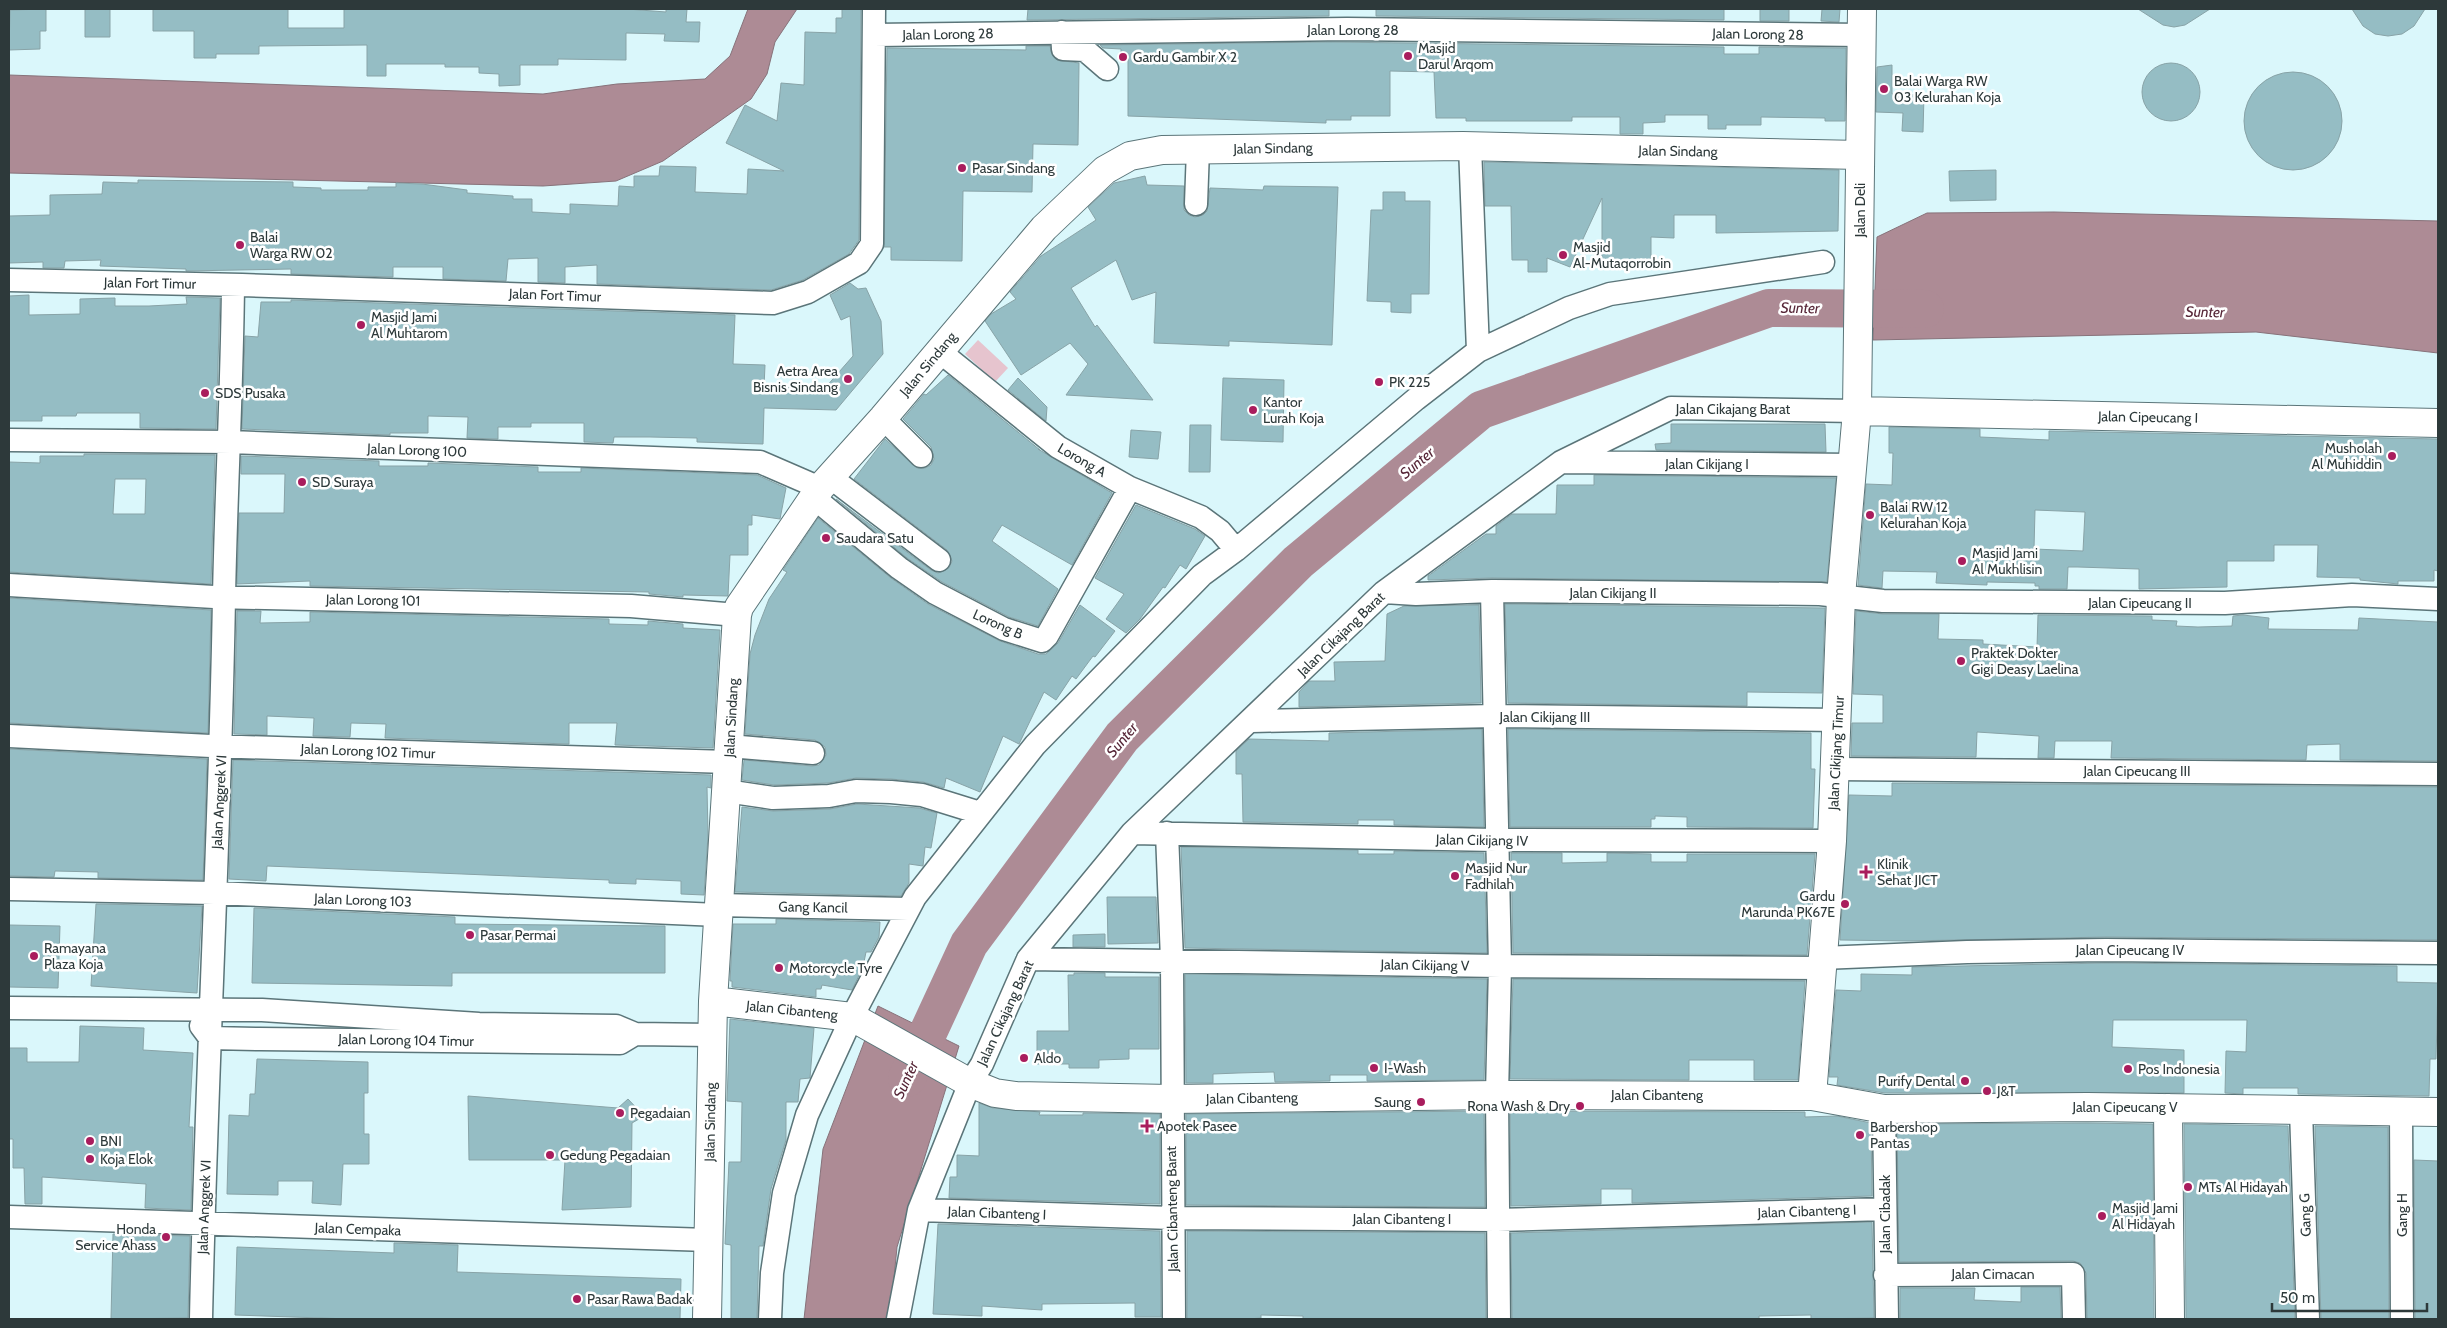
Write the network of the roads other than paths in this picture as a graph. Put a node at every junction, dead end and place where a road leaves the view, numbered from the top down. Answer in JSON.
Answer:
{"nodes":[{"id":1,"x":874,"y":9,"type":"edge"},
{"id":2,"x":1347,"y":19,"type":"edge"},
{"id":3,"x":1862,"y":22,"type":"edge"},
{"id":4,"x":1062,"y":32,"type":"junction"},
{"id":5,"x":874,"y":34,"type":"junction"},
{"id":6,"x":1107,"y":69,"type":"dead end"},
{"id":7,"x":1470,"y":146,"type":"junction"},
{"id":8,"x":1198,"y":149,"type":"junction"},
{"id":9,"x":1860,"y":155,"type":"junction"},
{"id":10,"x":1196,"y":204,"type":"dead end"},
{"id":11,"x":1823,"y":262,"type":"dead end"},
{"id":12,"x":9,"y":280,"type":"edge"},
{"id":13,"x":233,"y":285,"type":"junction"},
{"id":14,"x":939,"y":352,"type":"junction"},
{"id":15,"x":1478,"y":352,"type":"junction"},
{"id":16,"x":1857,"y":399,"type":"junction"},
{"id":17,"x":883,"y":418,"type":"junction"},
{"id":18,"x":2438,"y":423,"type":"edge"},
{"id":19,"x":9,"y":440,"type":"edge"},
{"id":20,"x":230,"y":442,"type":"junction"},
{"id":21,"x":921,"y":456,"type":"dead end"},
{"id":22,"x":1561,"y":462,"type":"junction"},
{"id":23,"x":1854,"y":465,"type":"junction"},
{"id":24,"x":821,"y":487,"type":"junction"},
{"id":25,"x":1130,"y":488,"type":"junction"},
{"id":26,"x":1236,"y":550,"type":"junction"},
{"id":27,"x":940,"y":560,"type":"dead end"},
{"id":28,"x":9,"y":585,"type":"edge"},
{"id":29,"x":1492,"y":591,"type":"junction"},
{"id":30,"x":1384,"y":592,"type":"junction"},
{"id":31,"x":1841,"y":596,"type":"junction"},
{"id":32,"x":224,"y":597,"type":"junction"},
{"id":33,"x":2438,"y":599,"type":"edge"},
{"id":34,"x":737,"y":615,"type":"junction"},
{"id":35,"x":1495,"y":716,"type":"junction"},
{"id":36,"x":1838,"y":720,"type":"junction"},
{"id":37,"x":1252,"y":721,"type":"junction"},
{"id":38,"x":9,"y":736,"type":"edge"},
{"id":39,"x":222,"y":746,"type":"junction"},
{"id":40,"x":813,"y":753,"type":"dead end"},
{"id":41,"x":728,"y":754,"type":"junction"},
{"id":42,"x":1835,"y":769,"type":"junction"},
{"id":43,"x":2438,"y":774,"type":"edge"},
{"id":44,"x":726,"y":791,"type":"junction"},
{"id":45,"x":980,"y":813,"type":"junction"},
{"id":46,"x":1132,"y":833,"type":"junction"},
{"id":47,"x":1167,"y":833,"type":"junction"},
{"id":48,"x":1496,"y":840,"type":"junction"},
{"id":49,"x":1832,"y":841,"type":"junction"},
{"id":50,"x":9,"y":888,"type":"edge"},
{"id":51,"x":214,"y":893,"type":"junction"},
{"id":52,"x":908,"y":909,"type":"junction"},
{"id":53,"x":718,"y":910,"type":"junction"},
{"id":54,"x":2438,"y":953,"type":"edge"},
{"id":55,"x":1028,"y":959,"type":"junction"},
{"id":56,"x":1172,"y":960,"type":"junction"},
{"id":57,"x":1822,"y":963,"type":"junction"},
{"id":58,"x":1500,"y":966,"type":"junction"},
{"id":59,"x":713,"y":1001,"type":"junction"},
{"id":60,"x":9,"y":1008,"type":"edge"},
{"id":61,"x":188,"y":1011,"type":"junction"},
{"id":62,"x":212,"y":1011,"type":"junction"},
{"id":63,"x":860,"y":1022,"type":"junction"},
{"id":64,"x":635,"y":1034,"type":"junction"},
{"id":65,"x":712,"y":1035,"type":"junction"},
{"id":66,"x":210,"y":1038,"type":"junction"},
{"id":67,"x":965,"y":1080,"type":"junction"},
{"id":68,"x":1497,"y":1095,"type":"junction"},
{"id":69,"x":1812,"y":1096,"type":"junction"},
{"id":70,"x":1171,"y":1099,"type":"junction"},
{"id":71,"x":2168,"y":1108,"type":"junction"},
{"id":72,"x":1884,"y":1109,"type":"junction"},
{"id":73,"x":2301,"y":1110,"type":"junction"},
{"id":74,"x":2401,"y":1111,"type":"junction"},
{"id":75,"x":2438,"y":1112,"type":"edge"},
{"id":76,"x":1885,"y":1209,"type":"junction"},
{"id":77,"x":919,"y":1210,"type":"junction"},
{"id":78,"x":9,"y":1217,"type":"edge"},
{"id":79,"x":1172,"y":1218,"type":"junction"},
{"id":80,"x":1497,"y":1220,"type":"junction"},
{"id":81,"x":203,"y":1225,"type":"junction"},
{"id":82,"x":708,"y":1240,"type":"junction"},
{"id":83,"x":1885,"y":1275,"type":"junction"},
{"id":84,"x":2074,"y":1310,"type":"edge"},
{"id":85,"x":201,"y":1319,"type":"edge"},
{"id":86,"x":707,"y":1319,"type":"edge"},
{"id":87,"x":770,"y":1319,"type":"edge"},
{"id":88,"x":898,"y":1319,"type":"edge"},
{"id":89,"x":1174,"y":1319,"type":"edge"},
{"id":90,"x":1499,"y":1319,"type":"edge"},
{"id":91,"x":1887,"y":1319,"type":"edge"},
{"id":92,"x":2170,"y":1319,"type":"edge"},
{"id":93,"x":2308,"y":1319,"type":"edge"},
{"id":94,"x":2402,"y":1319,"type":"edge"}],
"edges":[{"from":1,"to":5,"type":"street","name":"Jalan Fort Timur"},
{"from":2,"to":3,"type":"street","name":"Jalan Lorong 28"},
{"from":2,"to":4,"type":"street","name":"Jalan Lorong 28"},
{"from":3,"to":9,"type":"street","name":"Jalan Deli"},
{"from":4,"to":5,"type":"street","name":"Jalan Lorong 28"},
{"from":4,"to":6,"type":"street"},
{"from":5,"to":13,"type":"street","name":"Jalan Fort Timur"},
{"from":7,"to":8,"type":"street","name":"Jalan Sindang"},
{"from":7,"to":9,"type":"street","name":"Jalan Sindang"},
{"from":7,"to":15,"type":"street"},
{"from":8,"to":10,"type":"street"},
{"from":8,"to":14,"type":"street","name":"Jalan Sindang"},
{"from":9,"to":16,"type":"street","name":"Jalan Deli"},
{"from":11,"to":15,"type":"street"},
{"from":12,"to":13,"type":"street","name":"Jalan Fort Timur"},
{"from":13,"to":20,"type":"street","name":"Jalan Anggrek VI"},
{"from":14,"to":17,"type":"street","name":"Jalan Sindang"},
{"from":14,"to":25,"type":"street","name":"Lorong A"},
{"from":15,"to":26,"type":"street"},
{"from":16,"to":18,"type":"street","name":"Jalan Cipeucang I"},
{"from":16,"to":22,"type":"street","name":"Jalan Cikajang Barat"},
{"from":16,"to":23,"type":"street","name":"Jalan Cikijang Timur"},
{"from":17,"to":21,"type":"street"},
{"from":17,"to":24,"type":"street","name":"Jalan Sindang"},
{"from":19,"to":20,"type":"street","name":"Jalan Lorong 100"},
{"from":20,"to":24,"type":"street","name":"Jalan Lorong 100"},
{"from":20,"to":32,"type":"street","name":"Jalan Anggrek VI"},
{"from":22,"to":23,"type":"street","name":"Jalan Cikijang I"},
{"from":22,"to":30,"type":"street","name":"Jalan Cikajang Barat"},
{"from":23,"to":31,"type":"street","name":"Jalan Cikijang Timur"},
{"from":24,"to":25,"type":"street","name":"Lorong B"},
{"from":24,"to":27,"type":"street"},
{"from":24,"to":34,"type":"street","name":"Jalan Sindang"},
{"from":25,"to":26,"type":"street","name":"Lorong A"},
{"from":26,"to":45,"type":"street"},
{"from":28,"to":32,"type":"street","name":"Jalan Lorong 101"},
{"from":29,"to":30,"type":"street","name":"Jalan Cikijang II"},
{"from":29,"to":31,"type":"street","name":"Jalan Cikijang II"},
{"from":29,"to":35,"type":"street"},
{"from":30,"to":37,"type":"street","name":"Jalan Cikajang Barat"},
{"from":31,"to":33,"type":"street","name":"Jalan Cipeucang II"},
{"from":31,"to":36,"type":"street","name":"Jalan Cikijang Timur"},
{"from":32,"to":34,"type":"street","name":"Jalan Lorong 101"},
{"from":32,"to":39,"type":"street","name":"Jalan Anggrek VI"},
{"from":34,"to":41,"type":"street","name":"Jalan Sindang"},
{"from":35,"to":36,"type":"street","name":"Jalan Cikijang III"},
{"from":35,"to":37,"type":"street","name":"Jalan Cikijang III"},
{"from":35,"to":48,"type":"street"},
{"from":36,"to":42,"type":"street","name":"Jalan Cikijang Timur"},
{"from":37,"to":46,"type":"street","name":"Jalan Cikajang Barat"},
{"from":38,"to":39,"type":"street","name":"Jalan Lorong 102 Timur"},
{"from":39,"to":41,"type":"street","name":"Jalan Lorong 102 Timur"},
{"from":39,"to":51,"type":"street","name":"Jalan Anggrek VI"},
{"from":40,"to":41,"type":"street","name":"Jalan Lorong 102 Timur"},
{"from":41,"to":44,"type":"street","name":"Jalan Sindang"},
{"from":42,"to":43,"type":"street","name":"Jalan Cipeucang III"},
{"from":42,"to":49,"type":"street","name":"Jalan Cikijang Timur"},
{"from":44,"to":45,"type":"street"},
{"from":44,"to":53,"type":"street","name":"Jalan Sindang"},
{"from":45,"to":52,"type":"street"},
{"from":46,"to":47,"type":"street","name":"Jalan Cikijang IV"},
{"from":46,"to":55,"type":"street","name":"Jalan Cikajang Barat"},
{"from":47,"to":48,"type":"street","name":"Jalan Cikijang IV"},
{"from":47,"to":56,"type":"street","name":"Jalan Cibanteng Barat"},
{"from":48,"to":49,"type":"street","name":"Jalan Cikijang IV"},
{"from":48,"to":58,"type":"street"},
{"from":49,"to":57,"type":"street","name":"Jalan Cikijang Timur"},
{"from":50,"to":51,"type":"street","name":"Jalan Lorong 103"},
{"from":51,"to":53,"type":"street","name":"Jalan Lorong 103"},
{"from":51,"to":62,"type":"street","name":"Jalan Anggrek VI"},
{"from":52,"to":53,"type":"street","name":"Gang Kancil"},
{"from":52,"to":63,"type":"street"},
{"from":53,"to":59,"type":"street","name":"Jalan Sindang"},
{"from":54,"to":57,"type":"street","name":"Jalan Cipeucang IV"},
{"from":55,"to":56,"type":"street","name":"Jalan Cikijang V"},
{"from":55,"to":67,"type":"street","name":"Jalan Cikajang Barat"},
{"from":56,"to":58,"type":"street","name":"Jalan Cikijang V"},
{"from":56,"to":70,"type":"street","name":"Jalan Cibanteng Barat"},
{"from":57,"to":58,"type":"street","name":"Jalan Cikijang V"},
{"from":57,"to":69,"type":"street","name":"Jalan Cikijang Timur"},
{"from":58,"to":68,"type":"street"},
{"from":59,"to":63,"type":"street","name":"Jalan Cibanteng"},
{"from":59,"to":65,"type":"street","name":"Jalan Sindang"},
{"from":60,"to":61,"type":"street","name":"Jalan Lorong 104 Timur"},
{"from":61,"to":62,"type":"street","name":"Jalan Lorong 104 Timur"},
{"from":61,"to":66,"type":"street"},
{"from":62,"to":64,"type":"street","name":"Jalan Lorong 104 Timur"},
{"from":62,"to":66,"type":"street","name":"Jalan Anggrek VI"},
{"from":63,"to":67,"type":"street","name":"Jalan Cibanteng"},
{"from":63,"to":87,"type":"street"},
{"from":64,"to":65,"type":"street","name":"Jalan Lorong 104 Timur"},
{"from":64,"to":66,"type":"street","name":"Jalan Lorong 104 Timur"},
{"from":65,"to":82,"type":"street","name":"Jalan Sindang"},
{"from":66,"to":81,"type":"street","name":"Jalan Anggrek VI"},
{"from":67,"to":70,"type":"street","name":"Jalan Cibanteng"},
{"from":67,"to":77,"type":"street","name":"Jalan Cikajang Barat"},
{"from":68,"to":69,"type":"street","name":"Jalan Cibanteng"},
{"from":68,"to":70,"type":"street","name":"Jalan Cibanteng"},
{"from":68,"to":80,"type":"street"},
{"from":69,"to":72,"type":"street","name":"Jalan Cipeucang V"},
{"from":70,"to":79,"type":"street","name":"Jalan Cibanteng Barat"},
{"from":71,"to":72,"type":"street","name":"Jalan Cipeucang V"},
{"from":71,"to":73,"type":"street","name":"Jalan Cipeucang V"},
{"from":71,"to":92,"type":"street"},
{"from":72,"to":76,"type":"street","name":"Jalan Cibadak"},
{"from":73,"to":74,"type":"street","name":"Jalan Cipeucang V"},
{"from":73,"to":93,"type":"street","name":"Gang G"},
{"from":74,"to":75,"type":"street","name":"Jalan Cipeucang V"},
{"from":74,"to":94,"type":"street","name":"Gang H"},
{"from":76,"to":80,"type":"street","name":"Jalan Cibanteng I"},
{"from":76,"to":83,"type":"street","name":"Jalan Cibadak"},
{"from":77,"to":79,"type":"street","name":"Jalan Cibanteng I"},
{"from":77,"to":88,"type":"street","name":"Jalan Cikajang Barat"},
{"from":78,"to":81,"type":"street","name":"Jalan Cempaka"},
{"from":79,"to":80,"type":"street","name":"Jalan Cibanteng I"},
{"from":79,"to":89,"type":"street","name":"Jalan Cibanteng Barat"},
{"from":80,"to":90,"type":"street"},
{"from":81,"to":82,"type":"street","name":"Jalan Cempaka"},
{"from":81,"to":85,"type":"street","name":"Jalan Anggrek VI"},
{"from":82,"to":86,"type":"street","name":"Jalan Sindang"},
{"from":83,"to":84,"type":"street","name":"Jalan Cimacan"},
{"from":83,"to":91,"type":"street","name":"Jalan Cibadak"}]}
